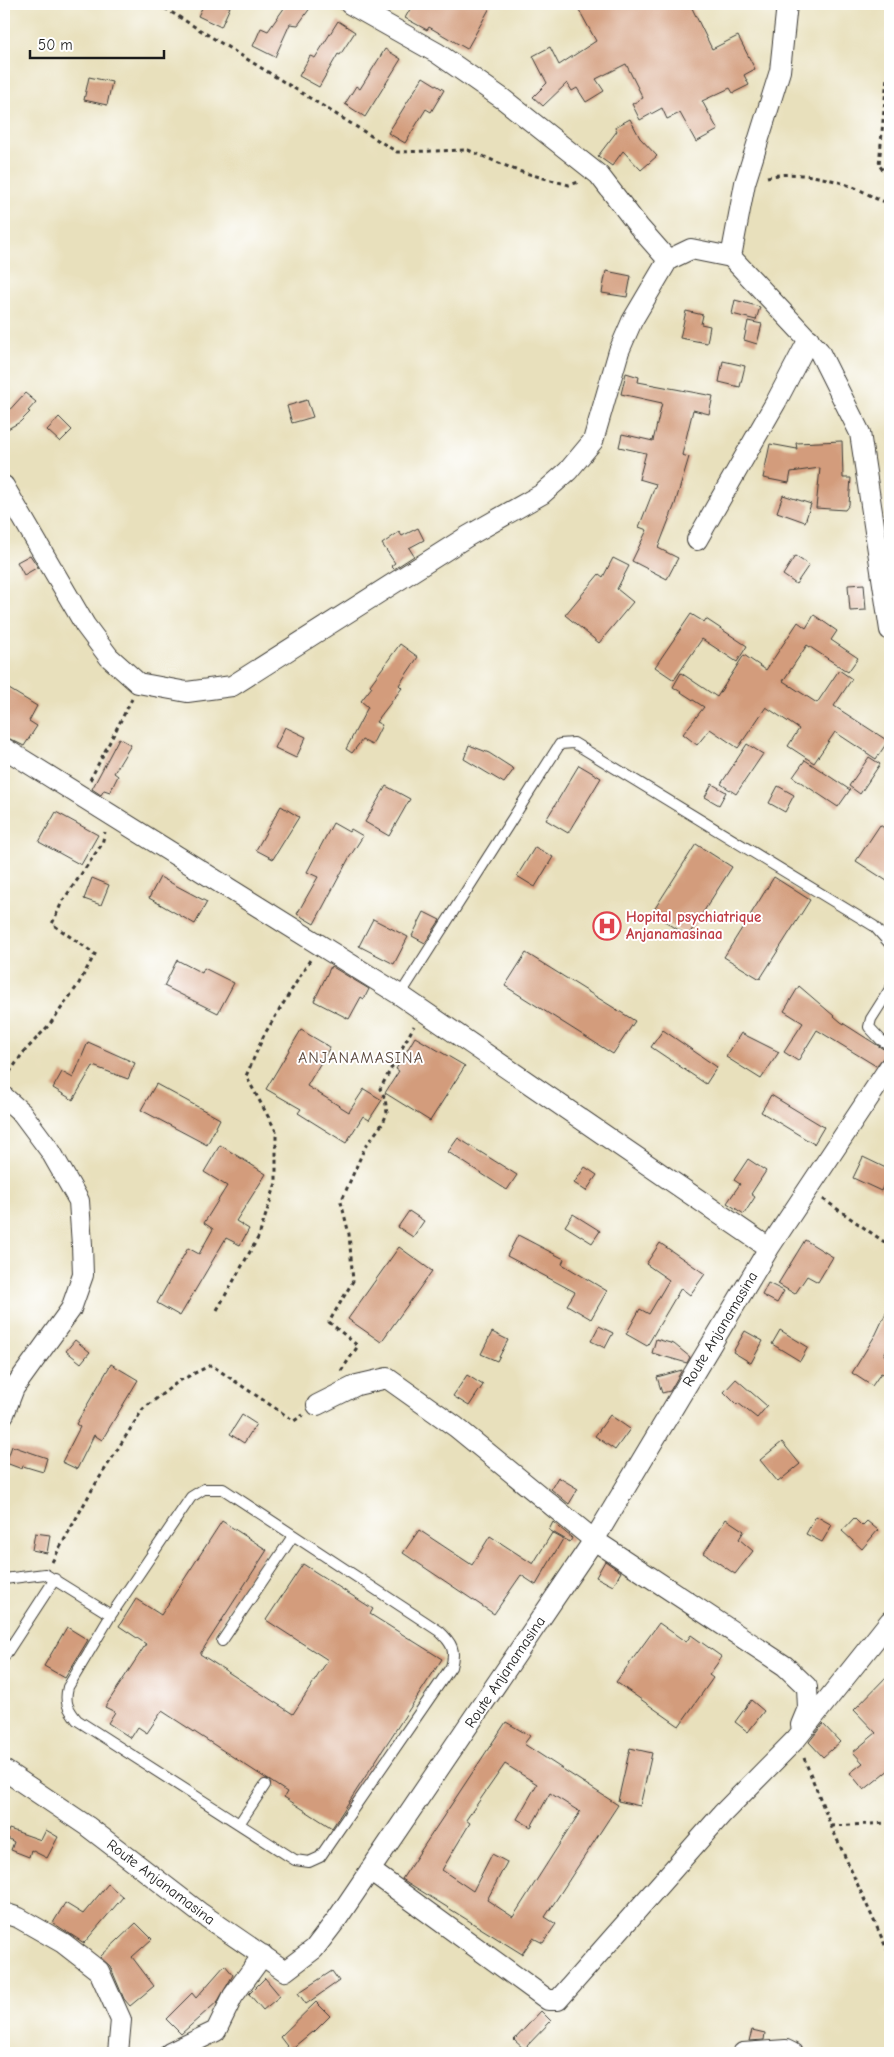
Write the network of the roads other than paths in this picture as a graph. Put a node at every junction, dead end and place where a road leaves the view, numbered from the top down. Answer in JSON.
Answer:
{"nodes":[{"id":1,"x":350,"y":4,"type":"edge"},
{"id":2,"x":787,"y":4,"type":"edge"},
{"id":3,"x":731,"y":257,"type":"junction"},
{"id":4,"x":668,"y":260,"type":"junction"},
{"id":5,"x":809,"y":339,"type":"junction"},
{"id":6,"x":4,"y":486,"type":"edge"},
{"id":7,"x":697,"y":540,"type":"dead end"},
{"id":8,"x":890,"y":630,"type":"edge"},
{"id":9,"x":4,"y":748,"type":"edge"},
{"id":10,"x":890,"y":944,"type":"edge"},
{"id":11,"x":890,"y":989,"type":"edge"},
{"id":12,"x":400,"y":995,"type":"junction"},
{"id":13,"x":890,"y":1045,"type":"edge"},
{"id":14,"x":890,"y":1066,"type":"edge"},
{"id":15,"x":4,"y":1097,"type":"edge"},
{"id":16,"x":769,"y":1248,"type":"junction"},
{"id":17,"x":9,"y":1391,"type":"edge"},
{"id":18,"x":317,"y":1405,"type":"road end"},
{"id":19,"x":4,"y":1414,"type":"edge"},
{"id":20,"x":293,"y":1536,"type":"junction"},
{"id":21,"x":594,"y":1540,"type":"junction"},
{"id":22,"x":4,"y":1579,"type":"edge"},
{"id":23,"x":55,"y":1579,"type":"junction"},
{"id":24,"x":111,"y":1615,"type":"junction"},
{"id":25,"x":890,"y":1621,"type":"edge"},
{"id":26,"x":222,"y":1641,"type":"dead end"},
{"id":27,"x":4,"y":1657,"type":"edge"},
{"id":28,"x":796,"y":1739,"type":"junction"},
{"id":29,"x":4,"y":1770,"type":"edge"},
{"id":30,"x":265,"y":1786,"type":"dead end"},
{"id":31,"x":239,"y":1824,"type":"junction"},
{"id":32,"x":370,"y":1870,"type":"junction"},
{"id":33,"x":4,"y":1913,"type":"edge"},
{"id":34,"x":263,"y":1954,"type":"junction"},
{"id":35,"x":118,"y":2053,"type":"edge"},
{"id":36,"x":170,"y":2053,"type":"edge"},
{"id":37,"x":742,"y":2053,"type":"edge"},
{"id":38,"x":792,"y":2053,"type":"edge"}],
"edges":[{"from":1,"to":4,"type":"street"},
{"from":2,"to":3,"type":"street"},
{"from":3,"to":4,"type":"street"},
{"from":3,"to":5,"type":"street"},
{"from":4,"to":6,"type":"street"},
{"from":5,"to":7,"type":"street"},
{"from":5,"to":8,"type":"street"},
{"from":9,"to":12,"type":"street"},
{"from":10,"to":12,"type":"lane"},
{"from":11,"to":13,"type":"lane"},
{"from":12,"to":16,"type":"street"},
{"from":14,"to":16,"type":"street","name":"Route Anjanamasina"},
{"from":15,"to":17,"type":"street"},
{"from":16,"to":21,"type":"street","name":"Route Anjanamasina"},
{"from":17,"to":19,"type":"street"},
{"from":18,"to":21,"type":"street"},
{"from":20,"to":24,"type":"lane"},
{"from":20,"to":26,"type":"lane"},
{"from":20,"to":31,"type":"lane"},
{"from":21,"to":28,"type":"street"},
{"from":21,"to":32,"type":"street","name":"Route Anjanamasina"},
{"from":22,"to":23,"type":"lane"},
{"from":23,"to":24,"type":"lane"},
{"from":23,"to":27,"type":"lane"},
{"from":24,"to":31,"type":"lane"},
{"from":25,"to":28,"type":"street"},
{"from":28,"to":32,"type":"street"},
{"from":29,"to":34,"type":"street","name":"Route Anjanamasina"},
{"from":30,"to":31,"type":"lane"},
{"from":32,"to":34,"type":"street","name":"Route Anjanamasina"},
{"from":33,"to":35,"type":"street"},
{"from":34,"to":36,"type":"street"},
{"from":37,"to":38,"type":"street"}]}
